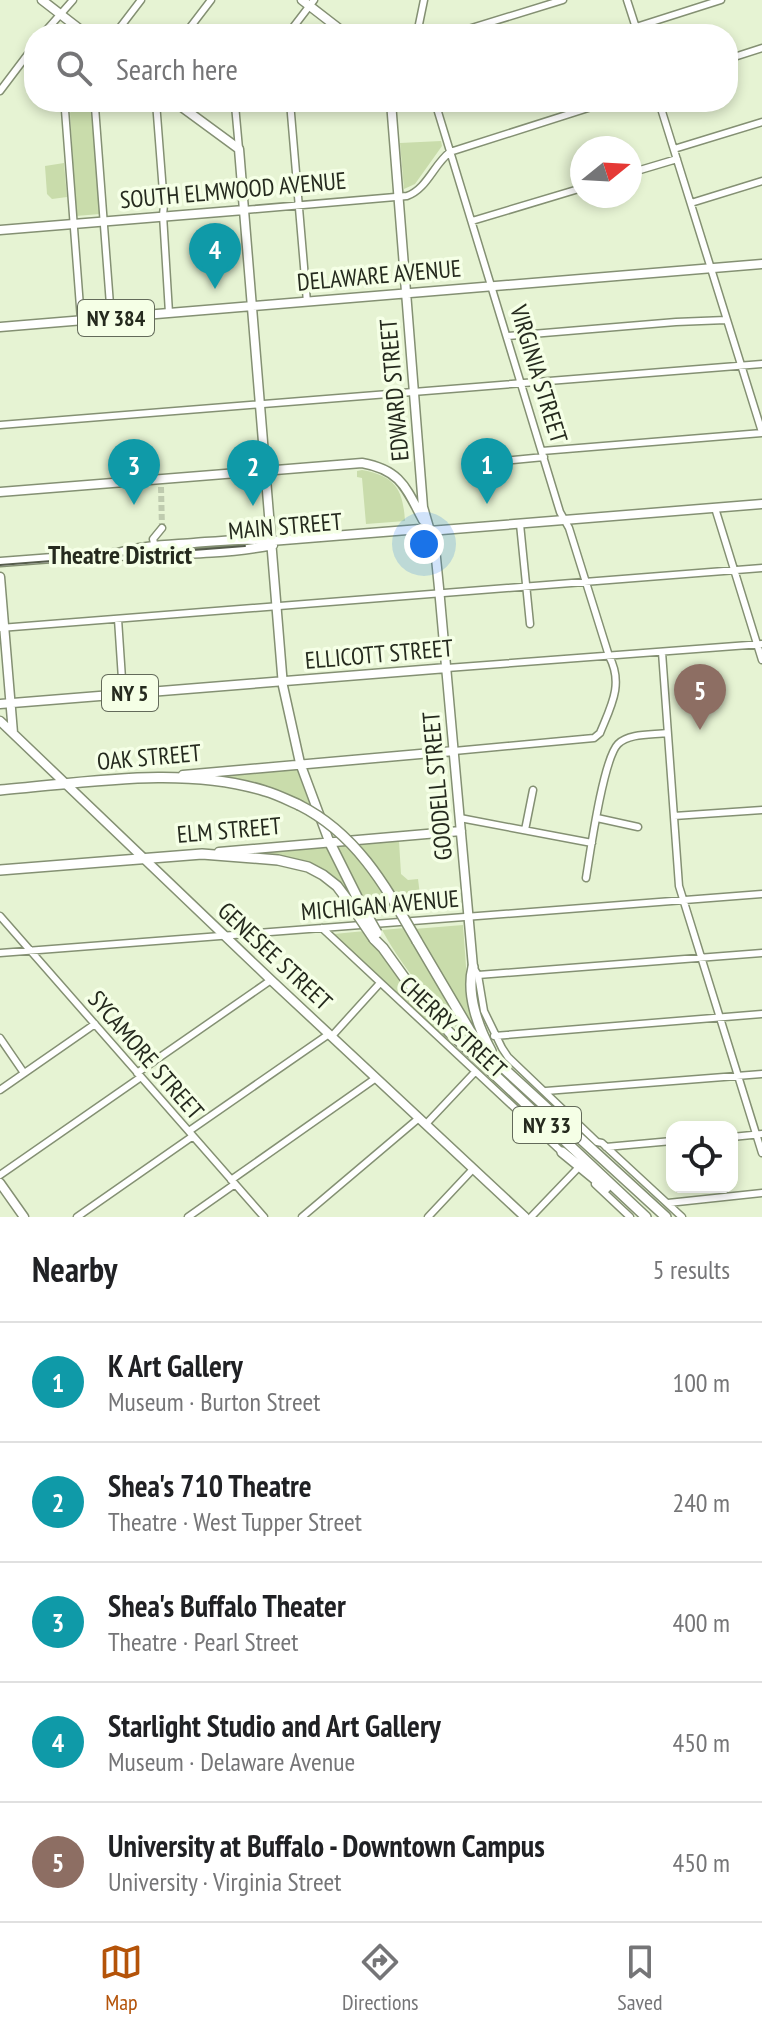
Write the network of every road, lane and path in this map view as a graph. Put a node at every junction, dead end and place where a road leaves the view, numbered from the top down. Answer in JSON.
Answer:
{"nodes":[{"id":1,"x":42,"y":0,"type":"edge"},
{"id":2,"x":73,"y":0,"type":"edge"},
{"id":3,"x":141,"y":0,"type":"edge"},
{"id":4,"x":211,"y":0,"type":"edge"},
{"id":5,"x":424,"y":0,"type":"edge"},
{"id":6,"x":563,"y":0,"type":"edge"},
{"id":7,"x":627,"y":0,"type":"edge"},
{"id":8,"x":721,"y":0,"type":"edge"},
{"id":9,"x":309,"y":2,"type":"edge"},
{"id":10,"x":542,"y":3,"type":"edge"},
{"id":11,"x":61,"y":15,"type":"junction"},
{"id":12,"x":51,"y":24,"type":"edge"},
{"id":13,"x":73,"y":24,"type":"edge"},
{"id":14,"x":123,"y":24,"type":"edge"},
{"id":15,"x":193,"y":24,"type":"edge"},
{"id":16,"x":295,"y":24,"type":"edge"},
{"id":17,"x":329,"y":24,"type":"edge"},
{"id":18,"x":419,"y":24,"type":"edge"},
{"id":19,"x":481,"y":24,"type":"edge"},
{"id":20,"x":635,"y":24,"type":"edge"},
{"id":21,"x":654,"y":24,"type":"edge"},
{"id":22,"x":762,"y":48,"type":"edge"},
{"id":23,"x":738,"y":56,"type":"edge"},
{"id":24,"x":24,"y":59,"type":"edge"},
{"id":25,"x":0,"y":91,"type":"edge"},
{"id":26,"x":65,"y":112,"type":"edge"},
{"id":27,"x":95,"y":112,"type":"edge"},
{"id":28,"x":157,"y":112,"type":"edge"},
{"id":29,"x":189,"y":112,"type":"edge"},
{"id":30,"x":236,"y":112,"type":"edge"},
{"id":31,"x":291,"y":112,"type":"edge"},
{"id":32,"x":392,"y":112,"type":"edge"},
{"id":33,"x":438,"y":112,"type":"edge"},
{"id":34,"x":576,"y":112,"type":"edge"},
{"id":35,"x":662,"y":112,"type":"edge"},
{"id":36,"x":762,"y":122,"type":"edge"},
{"id":37,"x":239,"y":149,"type":"junction"},
{"id":38,"x":674,"y":149,"type":"junction"},
{"id":39,"x":450,"y":152,"type":"junction"},
{"id":40,"x":677,"y":159,"type":"junction"},
{"id":41,"x":642,"y":169,"type":"edge"},
{"id":42,"x":762,"y":181,"type":"edge"},
{"id":43,"x":570,"y":192,"type":"edge"},
{"id":44,"x":398,"y":197,"type":"junction"},
{"id":45,"x":691,"y":203,"type":"junction"},
{"id":46,"x":299,"y":205,"type":"junction"},
{"id":47,"x":244,"y":210,"type":"junction"},
{"id":48,"x":163,"y":215,"type":"junction"},
{"id":49,"x":104,"y":221,"type":"junction"},
{"id":50,"x":472,"y":221,"type":"junction"},
{"id":51,"x":73,"y":224,"type":"junction"},
{"id":52,"x":0,"y":230,"type":"edge"},
{"id":53,"x":762,"y":264,"type":"edge"},
{"id":54,"x":710,"y":268,"type":"junction"},
{"id":55,"x":491,"y":286,"type":"junction"},
{"id":56,"x":406,"y":293,"type":"junction"},
{"id":57,"x":307,"y":302,"type":"junction"},
{"id":58,"x":252,"y":306,"type":"junction"},
{"id":59,"x":169,"y":313,"type":"junction"},
{"id":60,"x":111,"y":318,"type":"junction"},
{"id":61,"x":81,"y":320,"type":"junction"},
{"id":62,"x":726,"y":320,"type":"junction"},
{"id":63,"x":0,"y":327,"type":"edge"},
{"id":64,"x":507,"y":336,"type":"junction"},
{"id":65,"x":762,"y":364,"type":"edge"},
{"id":66,"x":741,"y":366,"type":"junction"},
{"id":67,"x":521,"y":383,"type":"junction"},
{"id":68,"x":414,"y":391,"type":"junction"},
{"id":69,"x":259,"y":404,"type":"junction"},
{"id":70,"x":0,"y":425,"type":"edge"},
{"id":71,"x":762,"y":433,"type":"edge"},
{"id":72,"x":543,"y":454,"type":"junction"},
{"id":73,"x":474,"y":464,"type":"dead end"},
{"id":74,"x":265,"y":470,"type":"junction"},
{"id":75,"x":0,"y":492,"type":"edge"},
{"id":76,"x":762,"y":504,"type":"edge"},
{"id":77,"x":715,"y":508,"type":"junction"},
{"id":78,"x":565,"y":520,"type":"junction"},
{"id":79,"x":520,"y":524,"type":"junction"},
{"id":80,"x":162,"y":528,"type":"tunnel mouth"},
{"id":81,"x":429,"y":531,"type":"junction"},
{"id":82,"x":154,"y":543,"type":"dead end"},
{"id":83,"x":271,"y":543,"type":"junction"},
{"id":84,"x":0,"y":564,"type":"edge"},
{"id":85,"x":762,"y":568,"type":"edge"},
{"id":86,"x":735,"y":571,"type":"junction"},
{"id":87,"x":0,"y":577,"type":"edge"},
{"id":88,"x":587,"y":583,"type":"junction"},
{"id":89,"x":526,"y":587,"type":"junction"},
{"id":90,"x":440,"y":594,"type":"junction"},
{"id":91,"x":276,"y":607,"type":"junction"},
{"id":92,"x":118,"y":619,"type":"junction"},
{"id":93,"x":530,"y":624,"type":"dead end"},
{"id":94,"x":2,"y":628,"type":"edge"},
{"id":95,"x":760,"y":644,"type":"edge"},
{"id":96,"x":662,"y":652,"type":"junction"},
{"id":97,"x":609,"y":656,"type":"junction"},
{"id":98,"x":762,"y":660,"type":"edge"},
{"id":99,"x":447,"y":668,"type":"junction"},
{"id":100,"x":283,"y":681,"type":"junction"},
{"id":101,"x":123,"y":694,"type":"junction"},
{"id":102,"x":10,"y":703,"type":"junction"},
{"id":103,"x":0,"y":704,"type":"edge"},
{"id":104,"x":0,"y":721,"type":"edge"},
{"id":105,"x":13,"y":733,"type":"junction"},
{"id":106,"x":667,"y":733,"type":"junction"},
{"id":107,"x":454,"y":751,"type":"junction"},
{"id":108,"x":300,"y":763,"type":"junction"},
{"id":109,"x":162,"y":777,"type":"junction"},
{"id":110,"x":65,"y":784,"type":"junction"},
{"id":111,"x":0,"y":790,"type":"edge"},
{"id":112,"x":533,"y":790,"type":"dead end"},
{"id":113,"x":762,"y":810,"type":"edge"},
{"id":114,"x":674,"y":816,"type":"junction"},
{"id":115,"x":460,"y":818,"type":"junction"},
{"id":116,"x":597,"y":818,"type":"junction"},
{"id":117,"x":638,"y":827,"type":"dead end"},
{"id":118,"x":525,"y":830,"type":"junction"},
{"id":119,"x":461,"y":831,"type":"junction"},
{"id":120,"x":329,"y":841,"type":"junction"},
{"id":121,"x":592,"y":843,"type":"junction"},
{"id":122,"x":202,"y":854,"type":"junction"},
{"id":123,"x":142,"y":857,"type":"junction"},
{"id":124,"x":0,"y":870,"type":"edge"},
{"id":125,"x":586,"y":878,"type":"dead end"},
{"id":126,"x":762,"y":894,"type":"edge"},
{"id":127,"x":683,"y":900,"type":"junction"},
{"id":128,"x":354,"y":902,"type":"junction"},
{"id":129,"x":0,"y":916,"type":"edge"},
{"id":130,"x":469,"y":916,"type":"junction"},
{"id":131,"x":322,"y":928,"type":"junction"},
{"id":132,"x":224,"y":936,"type":"junction"},
{"id":133,"x":31,"y":951,"type":"junction"},
{"id":134,"x":0,"y":953,"type":"edge"},
{"id":135,"x":762,"y":953,"type":"edge"},
{"id":136,"x":702,"y":958,"type":"junction"},
{"id":137,"x":476,"y":971,"type":"junction"},
{"id":138,"x":271,"y":980,"type":"junction"},
{"id":139,"x":380,"y":983,"type":"junction"},
{"id":140,"x":762,"y":1014,"type":"edge"},
{"id":141,"x":720,"y":1017,"type":"junction"},
{"id":142,"x":95,"y":1024,"type":"junction"},
{"id":143,"x":330,"y":1035,"type":"junction"},
{"id":144,"x":494,"y":1036,"type":"junction"},
{"id":145,"x":0,"y":1038,"type":"edge"},
{"id":146,"x":475,"y":1072,"type":"junction"},
{"id":147,"x":24,"y":1073,"type":"junction"},
{"id":148,"x":512,"y":1074,"type":"junction"},
{"id":149,"x":762,"y":1074,"type":"edge"},
{"id":150,"x":139,"y":1075,"type":"junction"},
{"id":151,"x":738,"y":1076,"type":"junction"},
{"id":152,"x":376,"y":1078,"type":"junction"},
{"id":153,"x":0,"y":1090,"type":"edge"},
{"id":154,"x":546,"y":1091,"type":"junction"},
{"id":155,"x":422,"y":1121,"type":"junction"},
{"id":156,"x":191,"y":1134,"type":"junction"},
{"id":157,"x":759,"y":1134,"type":"edge"},
{"id":158,"x":738,"y":1136,"type":"edge"},
{"id":159,"x":666,"y":1141,"type":"edge"},
{"id":160,"x":602,"y":1144,"type":"junction"},
{"id":161,"x":562,"y":1152,"type":"junction"},
{"id":162,"x":762,"y":1153,"type":"edge"},
{"id":163,"x":578,"y":1168,"type":"junction"},
{"id":164,"x":473,"y":1169,"type":"junction"},
{"id":165,"x":0,"y":1175,"type":"edge"},
{"id":166,"x":233,"y":1182,"type":"junction"},
{"id":167,"x":0,"y":1183,"type":"edge"},
{"id":168,"x":762,"y":1193,"type":"edge"},
{"id":169,"x":691,"y":1200,"type":"junction"},
{"id":170,"x":668,"y":1203,"type":"junction"},
{"id":171,"x":24,"y":1217,"type":"edge"},
{"id":172,"x":77,"y":1217,"type":"edge"},
{"id":173,"x":188,"y":1217,"type":"edge"},
{"id":174,"x":264,"y":1217,"type":"edge"},
{"id":175,"x":302,"y":1217,"type":"edge"},
{"id":176,"x":428,"y":1217,"type":"edge"},
{"id":177,"x":528,"y":1217,"type":"edge"},
{"id":178,"x":630,"y":1217,"type":"edge"},
{"id":179,"x":638,"y":1217,"type":"edge"},
{"id":180,"x":646,"y":1217,"type":"edge"},
{"id":181,"x":666,"y":1217,"type":"edge"},
{"id":182,"x":683,"y":1217,"type":"edge"}],
"edges":[{"from":1,"to":11,"type":"main road"},
{"from":2,"to":11,"type":"street"},
{"from":3,"to":14,"type":"street"},
{"from":4,"to":15,"type":"street"},
{"from":5,"to":18,"type":"street"},
{"from":6,"to":10,"type":"street"},
{"from":7,"to":20,"type":"street"},
{"from":8,"to":21,"type":"street"},
{"from":9,"to":16,"type":"street"},
{"from":9,"to":17,"type":"main road"},
{"from":10,"to":19,"type":"street"},
{"from":11,"to":12,"type":"street"},
{"from":11,"to":13,"type":"main road"},
{"from":22,"to":23,"type":"street"},
{"from":24,"to":25,"type":"street"},
{"from":26,"to":51,"type":"street"},
{"from":27,"to":49,"type":"street"},
{"from":28,"to":48,"type":"street"},
{"from":29,"to":37,"type":"main road"},
{"from":30,"to":37,"type":"street"},
{"from":31,"to":46,"type":"street"},
{"from":32,"to":44,"type":"main road","name":"EDWARD STREET"},
{"from":33,"to":39,"type":"street","name":"VIRGINIA STREET"},
{"from":34,"to":39,"type":"street"},
{"from":35,"to":38,"type":"street"},
{"from":36,"to":38,"type":"street"},
{"from":37,"to":47,"type":"main road"},
{"from":38,"to":40,"type":"street"},
{"from":39,"to":44,"type":"street","name":"SOUTH ELMWOOD AVENUE"},
{"from":39,"to":50,"type":"street","name":"VIRGINIA STREET"},
{"from":40,"to":41,"type":"street"},
{"from":40,"to":45,"type":"street"},
{"from":42,"to":45,"type":"street"},
{"from":43,"to":50,"type":"street"},
{"from":44,"to":46,"type":"street","name":"SOUTH ELMWOOD AVENUE"},
{"from":44,"to":56,"type":"main road","name":"EDWARD STREET"},
{"from":45,"to":54,"type":"street"},
{"from":46,"to":47,"type":"street","name":"SOUTH ELMWOOD AVENUE"},
{"from":46,"to":57,"type":"street"},
{"from":47,"to":48,"type":"main road","name":"SOUTH ELMWOOD AVENUE"},
{"from":47,"to":58,"type":"main road"},
{"from":48,"to":49,"type":"main road","name":"SOUTH ELMWOOD AVENUE"},
{"from":48,"to":59,"type":"street"},
{"from":49,"to":51,"type":"main road","name":"SOUTH ELMWOOD AVENUE"},
{"from":49,"to":60,"type":"street"},
{"from":50,"to":55,"type":"street","name":"VIRGINIA STREET"},
{"from":51,"to":52,"type":"main road","name":"SOUTH ELMWOOD AVENUE"},
{"from":51,"to":61,"type":"street"},
{"from":53,"to":54,"type":"main road","name":"DELAWARE AVENUE","number":"NY 384"},
{"from":54,"to":55,"type":"main road","name":"DELAWARE AVENUE","number":"NY 384"},
{"from":54,"to":62,"type":"street"},
{"from":55,"to":56,"type":"main road","name":"DELAWARE AVENUE","number":"NY 384"},
{"from":55,"to":64,"type":"street","name":"VIRGINIA STREET"},
{"from":56,"to":57,"type":"main road","name":"DELAWARE AVENUE","number":"NY 384"},
{"from":56,"to":68,"type":"main road","name":"EDWARD STREET"},
{"from":57,"to":58,"type":"main road","name":"DELAWARE AVENUE","number":"NY 384"},
{"from":58,"to":59,"type":"main road","name":"DELAWARE AVENUE","number":"NY 384"},
{"from":58,"to":69,"type":"main road"},
{"from":59,"to":60,"type":"main road","name":"DELAWARE AVENUE","number":"NY 384"},
{"from":60,"to":61,"type":"main road","name":"DELAWARE AVENUE","number":"NY 384"},
{"from":61,"to":63,"type":"main road","name":"DELAWARE AVENUE","number":"NY 384"},
{"from":62,"to":64,"type":"street"},
{"from":62,"to":66,"type":"street"},
{"from":64,"to":67,"type":"street","name":"VIRGINIA STREET"},
{"from":65,"to":66,"type":"street"},
{"from":66,"to":67,"type":"street"},
{"from":66,"to":71,"type":"street"},
{"from":67,"to":68,"type":"street"},
{"from":67,"to":72,"type":"street","name":"VIRGINIA STREET"},
{"from":68,"to":69,"type":"street"},
{"from":68,"to":81,"type":"main road","name":"EDWARD STREET"},
{"from":69,"to":70,"type":"street"},
{"from":69,"to":74,"type":"main road"},
{"from":71,"to":72,"type":"street"},
{"from":72,"to":73,"type":"street"},
{"from":72,"to":78,"type":"street","name":"VIRGINIA STREET"},
{"from":74,"to":75,"type":"main road"},
{"from":74,"to":81,"type":"main road"},
{"from":74,"to":83,"type":"main road"},
{"from":76,"to":77,"type":"main road"},
{"from":77,"to":78,"type":"main road"},
{"from":77,"to":86,"type":"street"},
{"from":78,"to":79,"type":"main road"},
{"from":78,"to":88,"type":"street","name":"VIRGINIA STREET"},
{"from":79,"to":81,"type":"main road"},
{"from":79,"to":89,"type":"street"},
{"from":80,"to":82,"type":"street"},
{"from":81,"to":83,"type":"main road"},
{"from":81,"to":90,"type":"main road","name":"GOODELL STREET"},
{"from":83,"to":84,"type":"main road","name":"MAIN STREET"},
{"from":83,"to":84,"type":"main road","name":"MAIN STREET"},
{"from":83,"to":91,"type":"main road"},
{"from":85,"to":86,"type":"street"},
{"from":86,"to":88,"type":"street"},
{"from":86,"to":95,"type":"street"},
{"from":87,"to":94,"type":"main road"},
{"from":88,"to":89,"type":"street"},
{"from":88,"to":97,"type":"street","name":"VIRGINIA STREET"},
{"from":89,"to":90,"type":"street"},
{"from":89,"to":93,"type":"street"},
{"from":90,"to":91,"type":"street"},
{"from":90,"to":99,"type":"main road","name":"GOODELL STREET"},
{"from":91,"to":92,"type":"street"},
{"from":91,"to":100,"type":"main road"},
{"from":92,"to":94,"type":"street"},
{"from":92,"to":101,"type":"street"},
{"from":94,"to":102,"type":"main road"},
{"from":95,"to":96,"type":"street","name":"ELLICOTT STREET"},
{"from":95,"to":98,"type":"street"},
{"from":96,"to":97,"type":"street","name":"ELLICOTT STREET"},
{"from":96,"to":106,"type":"street"},
{"from":97,"to":99,"type":"street","name":"ELLICOTT STREET"},
{"from":97,"to":107,"type":"street","name":"VIRGINIA STREET"},
{"from":99,"to":100,"type":"main road","name":"ELLICOTT STREET","number":"NY 5"},
{"from":99,"to":107,"type":"main road","name":"GOODELL STREET","number":"NY 33"},
{"from":100,"to":101,"type":"main road","name":"ELLICOTT STREET","number":"NY 5"},
{"from":100,"to":108,"type":"main road"},
{"from":101,"to":102,"type":"main road","name":"ELLICOTT STREET","number":"NY 5"},
{"from":102,"to":103,"type":"main road","name":"ELLICOTT STREET","number":"NY 5"},
{"from":102,"to":105,"type":"main road"},
{"from":104,"to":105,"type":"main road","name":"GENESEE STREET"},
{"from":105,"to":110,"type":"main road","name":"GENESEE STREET"},
{"from":106,"to":114,"type":"street"},
{"from":106,"to":116,"type":"street"},
{"from":107,"to":108,"type":"main road","name":"OAK STREET"},
{"from":107,"to":115,"type":"main road","name":"GOODELL STREET","number":"NY 33"},
{"from":108,"to":109,"type":"main road","name":"OAK STREET"},
{"from":108,"to":120,"type":"main road"},
{"from":109,"to":110,"type":"highway","name":"OAK STREET"},
{"from":109,"to":148,"type":"highway","bridge":true},
{"from":110,"to":111,"type":"highway","name":"OAK STREET"},
{"from":110,"to":123,"type":"main road","name":"GENESEE STREET"},
{"from":112,"to":118,"type":"street"},
{"from":113,"to":114,"type":"street"},
{"from":114,"to":127,"type":"street"},
{"from":115,"to":118,"type":"street"},
{"from":115,"to":119,"type":"main road","name":"GOODELL STREET","number":"NY 33"},
{"from":116,"to":117,"type":"street"},
{"from":116,"to":121,"type":"street"},
{"from":118,"to":121,"type":"street"},
{"from":119,"to":120,"type":"main road","name":"ELM STREET"},
{"from":119,"to":130,"type":"main road","name":"GOODELL STREET","number":"NY 33"},
{"from":120,"to":122,"type":"main road","name":"ELM STREET"},
{"from":120,"to":128,"type":"highway"},
{"from":121,"to":125,"type":"street"},
{"from":122,"to":123,"type":"highway","name":"ELM STREET"},
{"from":122,"to":128,"type":"highway"},
{"from":123,"to":124,"type":"highway","name":"ELM STREET"},
{"from":123,"to":132,"type":"main road","name":"GENESEE STREET"},
{"from":126,"to":127,"type":"street","name":"MICHIGAN AVENUE"},
{"from":127,"to":130,"type":"street","name":"MICHIGAN AVENUE"},
{"from":127,"to":136,"type":"street"},
{"from":128,"to":180,"type":"highway","number":"NY 33","bridge":true},
{"from":129,"to":133,"type":"street","name":"SYCAMORE STREET"},
{"from":130,"to":131,"type":"street","name":"MICHIGAN AVENUE"},
{"from":130,"to":137,"type":"main road","name":"GOODELL STREET","number":"NY 33"},
{"from":131,"to":132,"type":"street","name":"MICHIGAN AVENUE"},
{"from":131,"to":139,"type":"street","name":"CHERRY STREET"},
{"from":132,"to":133,"type":"street","name":"MICHIGAN AVENUE"},
{"from":132,"to":138,"type":"main road","name":"GENESEE STREET"},
{"from":133,"to":134,"type":"street","name":"MICHIGAN AVENUE"},
{"from":133,"to":142,"type":"street","name":"SYCAMORE STREET"},
{"from":135,"to":136,"type":"street"},
{"from":136,"to":137,"type":"street"},
{"from":136,"to":141,"type":"street"},
{"from":137,"to":144,"type":"street","name":"GOODELL STREET"},
{"from":137,"to":148,"type":"highway","number":"NY 33"},
{"from":138,"to":143,"type":"main road","name":"GENESEE STREET"},
{"from":138,"to":150,"type":"street"},
{"from":139,"to":143,"type":"street"},
{"from":139,"to":146,"type":"street","name":"CHERRY STREET"},
{"from":140,"to":141,"type":"street"},
{"from":141,"to":144,"type":"street"},
{"from":141,"to":151,"type":"street"},
{"from":142,"to":147,"type":"street"},
{"from":142,"to":150,"type":"street","name":"SYCAMORE STREET"},
{"from":143,"to":152,"type":"main road","name":"GENESEE STREET"},
{"from":143,"to":156,"type":"street"},
{"from":144,"to":154,"type":"street"},
{"from":145,"to":147,"type":"street"},
{"from":146,"to":155,"type":"street"},
{"from":146,"to":161,"type":"street","name":"CHERRY STREET"},
{"from":147,"to":153,"type":"street"},
{"from":148,"to":181,"type":"highway","number":"NY 33"},
{"from":149,"to":151,"type":"street"},
{"from":150,"to":156,"type":"street","name":"SYCAMORE STREET"},
{"from":150,"to":165,"type":"street"},
{"from":151,"to":154,"type":"street"},
{"from":151,"to":157,"type":"street"},
{"from":152,"to":155,"type":"main road","name":"GENESEE STREET"},
{"from":152,"to":166,"type":"street"},
{"from":154,"to":160,"type":"street"},
{"from":155,"to":164,"type":"main road","name":"GENESEE STREET"},
{"from":155,"to":175,"type":"street"},
{"from":156,"to":166,"type":"street","name":"SYCAMORE STREET"},
{"from":156,"to":172,"type":"street"},
{"from":157,"to":158,"type":"street"},
{"from":157,"to":162,"type":"street"},
{"from":159,"to":160,"type":"street"},
{"from":160,"to":170,"type":"street"},
{"from":160,"to":181,"type":"highway"},
{"from":161,"to":163,"type":"street","name":"CHERRY STREET"},
{"from":161,"to":179,"type":"highway"},
{"from":163,"to":177,"type":"street"},
{"from":163,"to":178,"type":"street","name":"CHERRY STREET"},
{"from":164,"to":176,"type":"street"},
{"from":164,"to":177,"type":"main road","name":"GENESEE STREET"},
{"from":166,"to":173,"type":"street"},
{"from":166,"to":174,"type":"street","name":"SYCAMORE STREET"},
{"from":167,"to":171,"type":"main road"},
{"from":168,"to":169,"type":"street"},
{"from":169,"to":170,"type":"street"},
{"from":169,"to":182,"type":"street"},
{"from":170,"to":182,"type":"street"}]}
